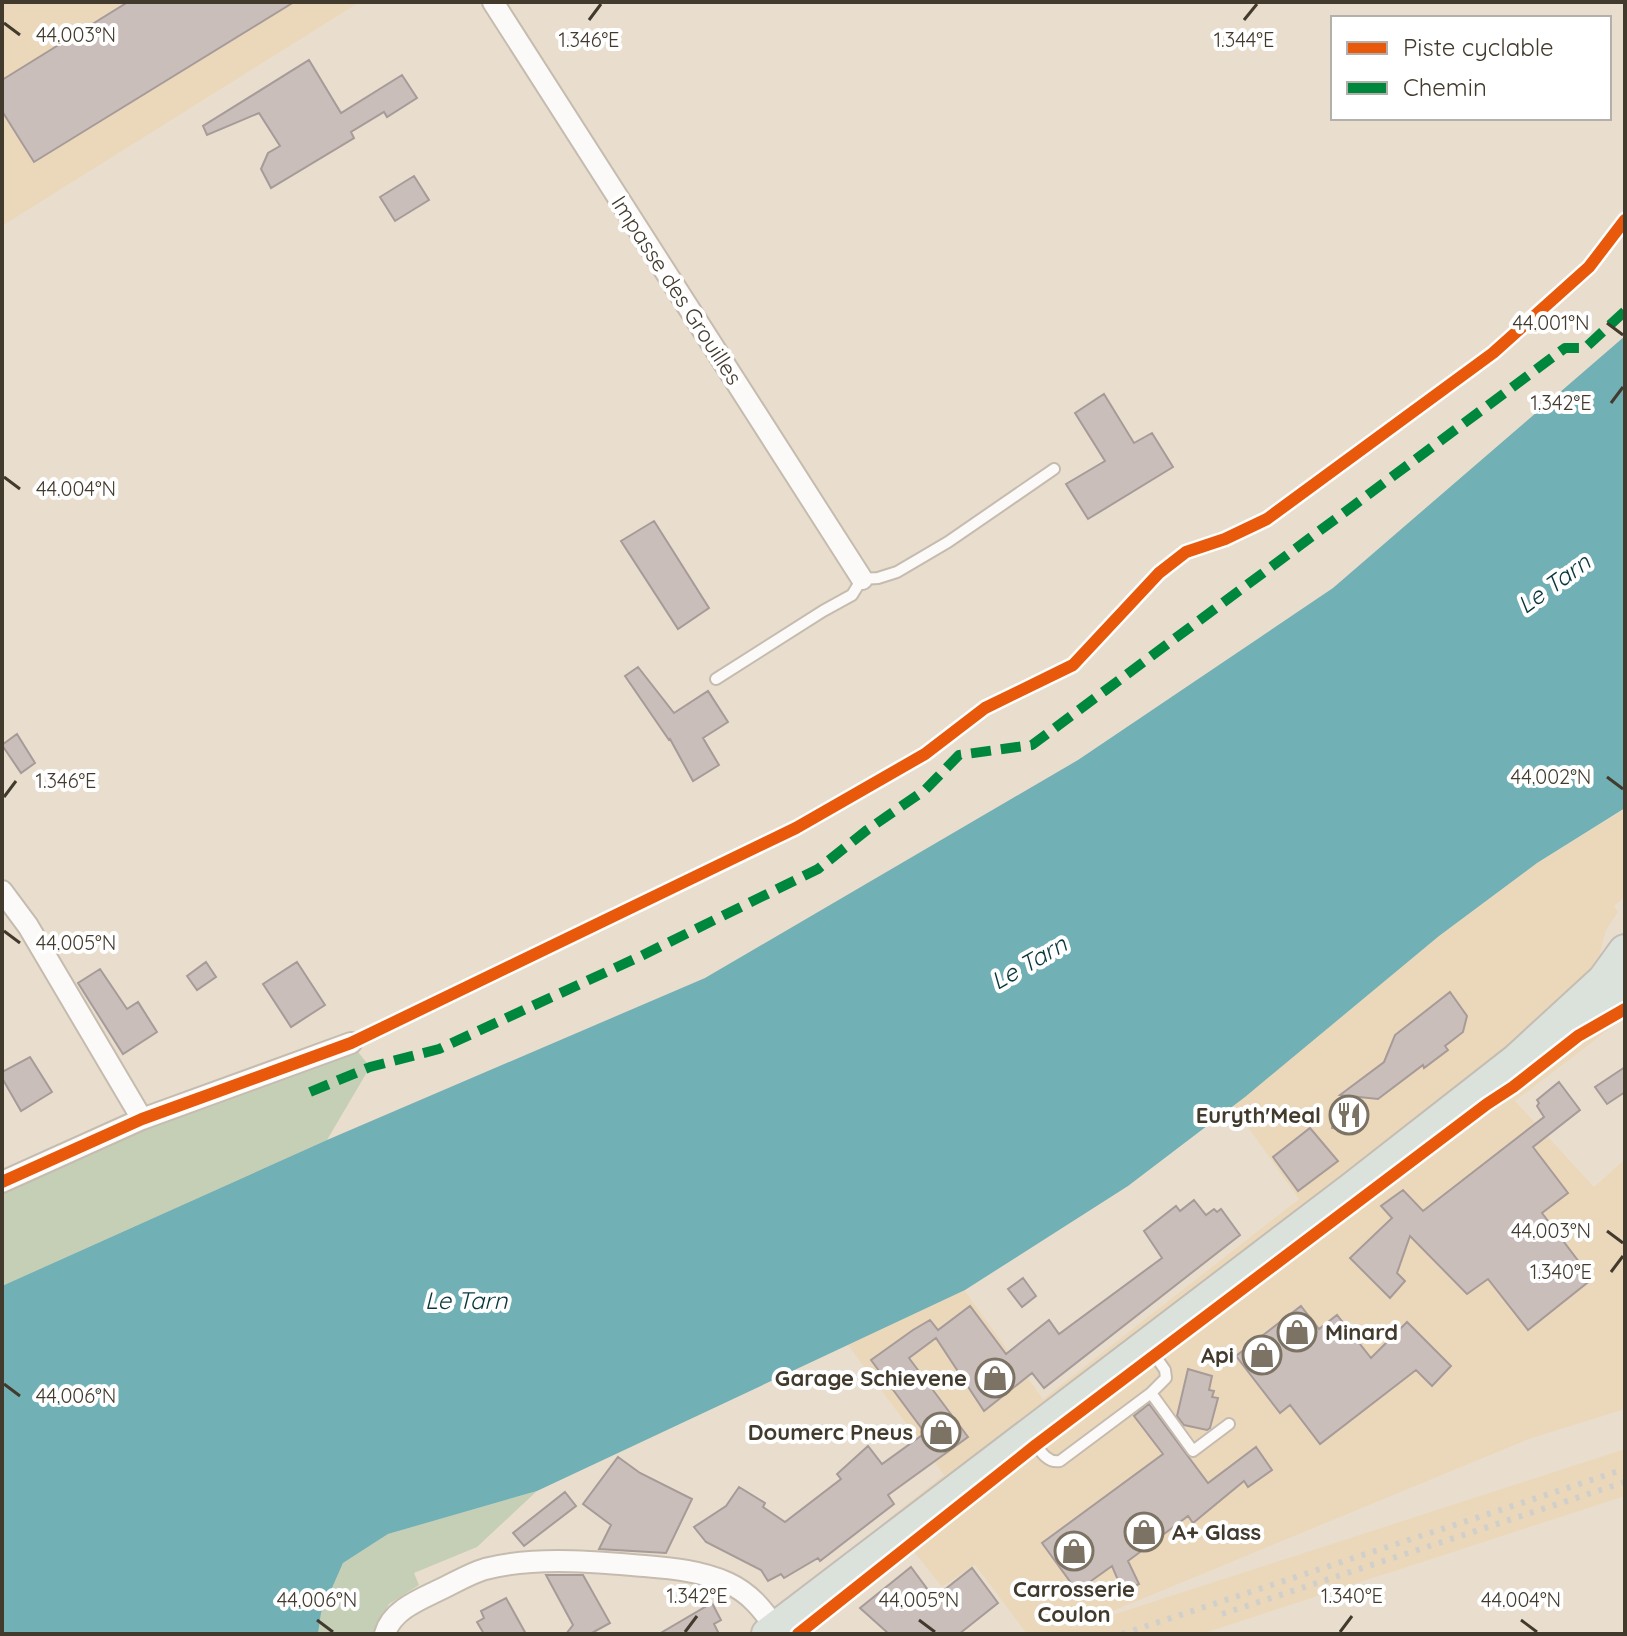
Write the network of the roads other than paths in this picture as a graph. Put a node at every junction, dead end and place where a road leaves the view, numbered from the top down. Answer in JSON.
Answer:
{"nodes":[{"id":1,"x":493,"y":2,"type":"edge"},
{"id":2,"x":1054,"y":469,"type":"dead end"},
{"id":3,"x":862,"y":579,"type":"junction"},
{"id":4,"x":716,"y":679,"type":"dead end"},
{"id":5,"x":2,"y":891,"type":"edge"},
{"id":6,"x":1625,"y":951,"type":"edge"},
{"id":7,"x":1625,"y":995,"type":"edge"},
{"id":8,"x":351,"y":1043,"type":"dead end"},
{"id":9,"x":1517,"y":1060,"type":"junction"},
{"id":10,"x":142,"y":1119,"type":"junction"},
{"id":11,"x":2,"y":1182,"type":"edge"},
{"id":12,"x":1147,"y":1345,"type":"junction"},
{"id":13,"x":1151,"y":1393,"type":"junction"},
{"id":14,"x":1229,"y":1424,"type":"dead end"},
{"id":15,"x":1028,"y":1436,"type":"junction"},
{"id":16,"x":772,"y":1631,"type":"edge"},
{"id":17,"x":385,"y":1634,"type":"edge"}],
"edges":[{"from":1,"to":3,"type":"street","name":"Impasse des Grouilles"},
{"from":2,"to":3,"type":"lane"},
{"from":3,"to":4,"type":"lane"},
{"from":5,"to":10,"type":"street"},
{"from":6,"to":9,"type":"main road"},
{"from":7,"to":9,"type":"main road"},
{"from":8,"to":10,"type":"street"},
{"from":9,"to":12,"type":"main road"},
{"from":10,"to":11,"type":"street"},
{"from":12,"to":13,"type":"lane"},
{"from":12,"to":15,"type":"main road"},
{"from":13,"to":14,"type":"lane"},
{"from":13,"to":15,"type":"lane"},
{"from":15,"to":16,"type":"main road"},
{"from":16,"to":17,"type":"street"}]}
